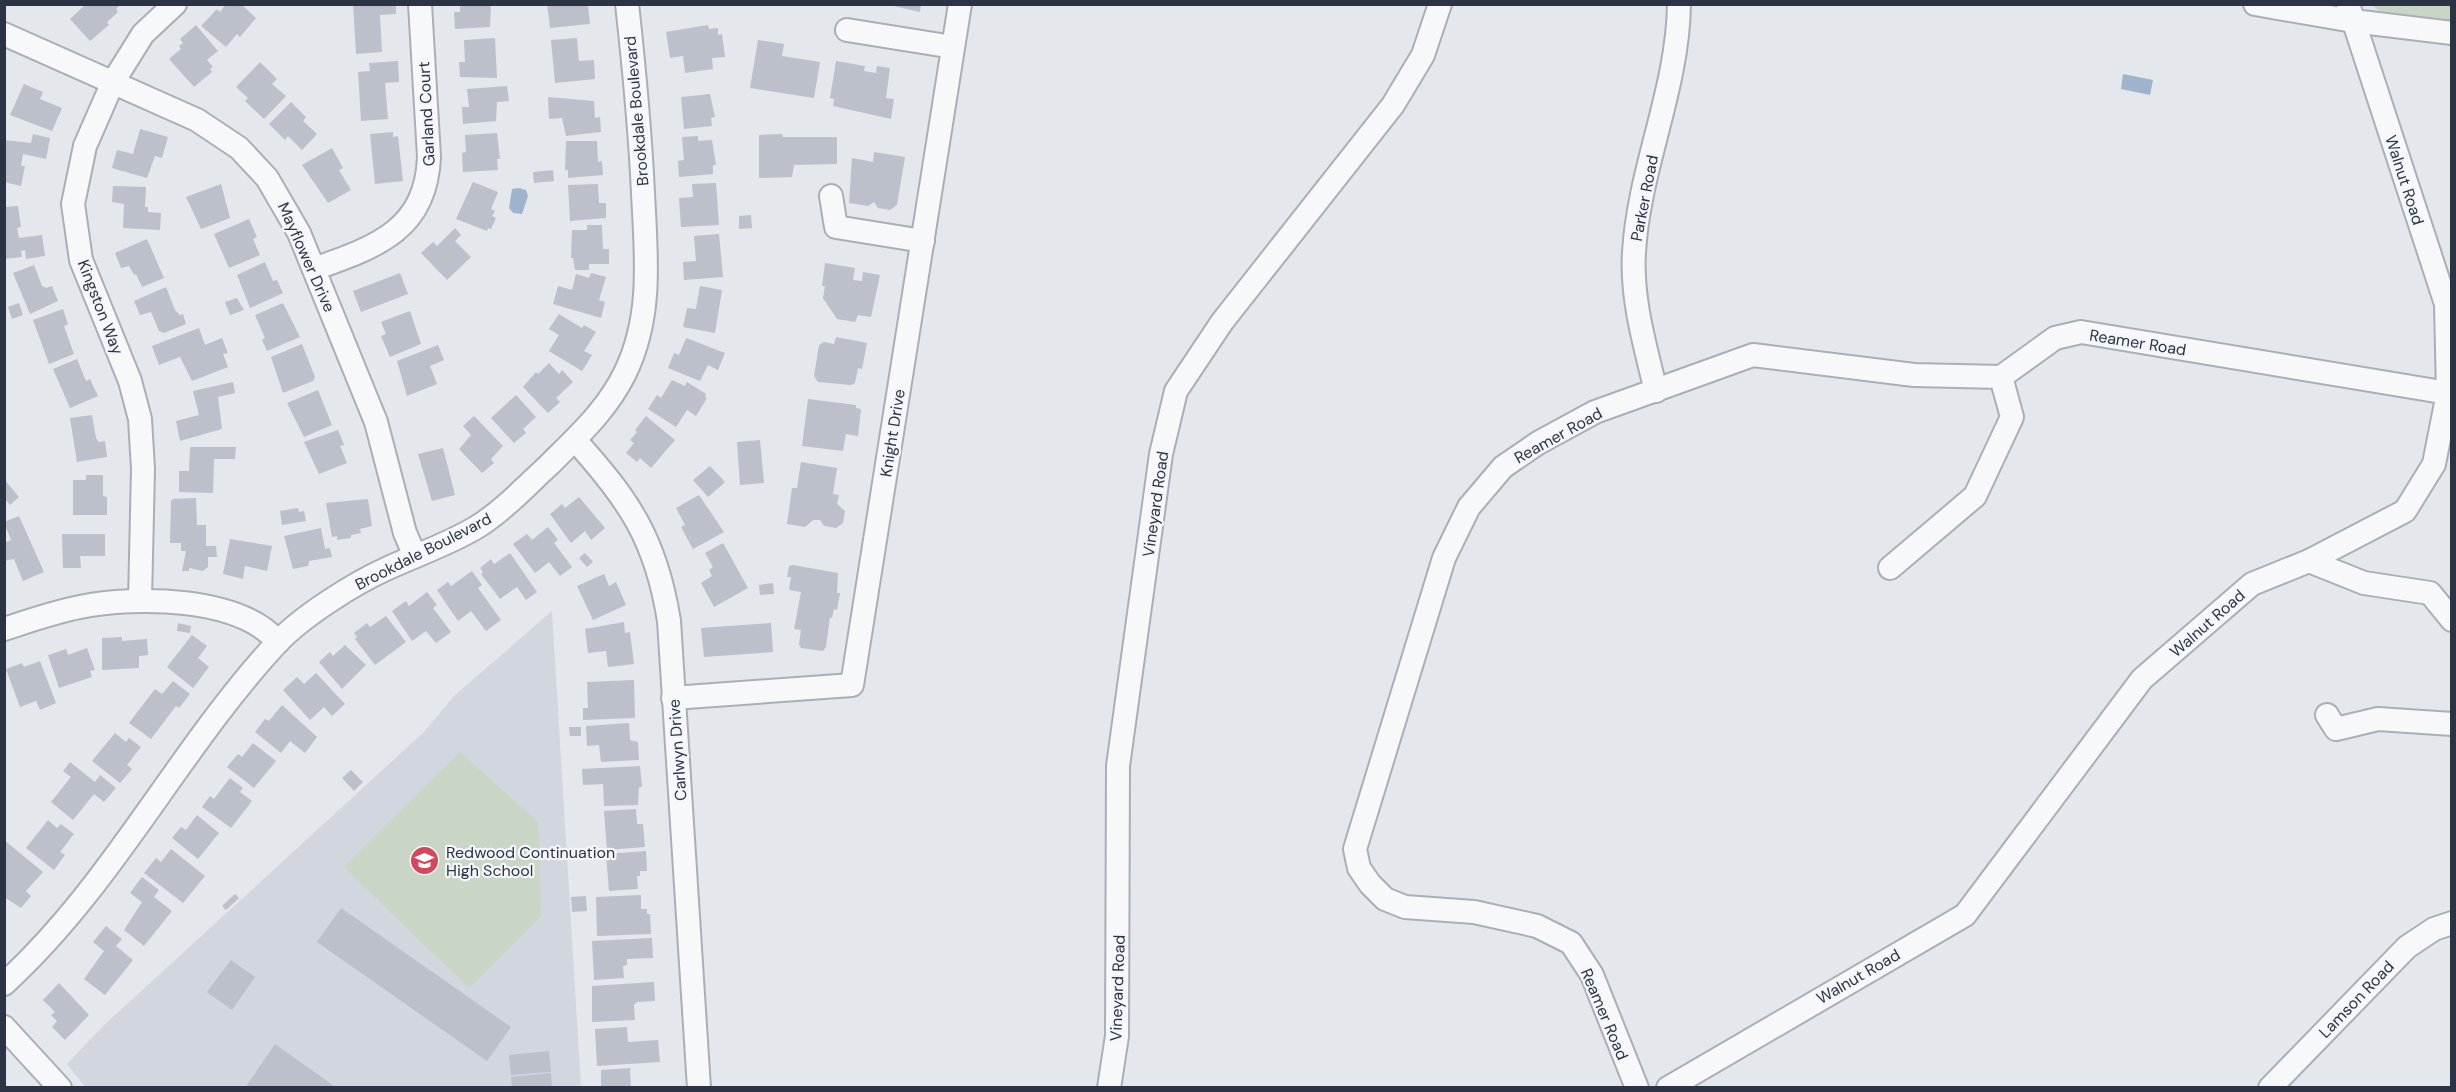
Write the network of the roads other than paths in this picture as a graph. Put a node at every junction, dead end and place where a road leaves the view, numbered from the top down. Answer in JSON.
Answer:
{"nodes":[{"id":1,"x":175,"y":4,"type":"edge"},
{"id":2,"x":420,"y":4,"type":"edge"},
{"id":3,"x":627,"y":4,"type":"edge"},
{"id":4,"x":960,"y":4,"type":"edge"},
{"id":5,"x":1440,"y":4,"type":"edge"},
{"id":6,"x":1679,"y":4,"type":"edge"},
{"id":7,"x":2255,"y":4,"type":"edge"},
{"id":8,"x":2351,"y":13,"type":"edge"},
{"id":9,"x":848,"y":30,"type":"dead end"},
{"id":10,"x":2451,"y":33,"type":"edge"},
{"id":11,"x":4,"y":34,"type":"edge"},
{"id":12,"x":953,"y":47,"type":"junction"},
{"id":13,"x":113,"y":82,"type":"junction"},
{"id":14,"x":831,"y":196,"type":"dead end"},
{"id":15,"x":923,"y":241,"type":"junction"},
{"id":16,"x":314,"y":269,"type":"junction"},
{"id":17,"x":2001,"y":377,"type":"junction"},
{"id":18,"x":1656,"y":391,"type":"junction"},
{"id":19,"x":2448,"y":393,"type":"junction"},
{"id":20,"x":575,"y":440,"type":"junction"},
{"id":21,"x":415,"y":556,"type":"junction"},
{"id":22,"x":2309,"y":561,"type":"junction"},
{"id":23,"x":1890,"y":568,"type":"dead end"},
{"id":24,"x":140,"y":601,"type":"junction"},
{"id":25,"x":2451,"y":620,"type":"edge"},
{"id":26,"x":4,"y":629,"type":"edge"},
{"id":27,"x":278,"y":642,"type":"junction"},
{"id":28,"x":673,"y":698,"type":"junction"},
{"id":29,"x":2327,"y":715,"type":"dead end"},
{"id":30,"x":2451,"y":724,"type":"edge"},
{"id":31,"x":2451,"y":923,"type":"edge"},
{"id":32,"x":4,"y":984,"type":"edge"},
{"id":33,"x":4,"y":1027,"type":"edge"},
{"id":34,"x":60,"y":1088,"type":"edge"},
{"id":35,"x":699,"y":1088,"type":"edge"},
{"id":36,"x":1109,"y":1088,"type":"edge"},
{"id":37,"x":1637,"y":1088,"type":"edge"},
{"id":38,"x":1668,"y":1088,"type":"edge"},
{"id":39,"x":2270,"y":1088,"type":"edge"}],
"edges":[{"from":1,"to":13,"type":"street","name":"Kingston Way"},
{"from":2,"to":16,"type":"street","name":"Garland Court"},
{"from":3,"to":20,"type":"street","name":"Brookdale Boulevard"},
{"from":4,"to":12,"type":"street","name":"Knight Drive"},
{"from":5,"to":36,"type":"street","name":"Vineyard Road"},
{"from":6,"to":18,"type":"street","name":"Parker Road"},
{"from":7,"to":8,"type":"street"},
{"from":8,"to":10,"type":"street"},
{"from":8,"to":19,"type":"street","name":"Walnut Road"},
{"from":9,"to":12,"type":"street"},
{"from":11,"to":13,"type":"street","name":"Mayflower Drive"},
{"from":12,"to":15,"type":"street","name":"Knight Drive"},
{"from":13,"to":16,"type":"street","name":"Mayflower Drive"},
{"from":13,"to":24,"type":"street","name":"Kingston Way"},
{"from":14,"to":15,"type":"street"},
{"from":15,"to":28,"type":"street","name":"Knight Drive"},
{"from":16,"to":21,"type":"street","name":"Mayflower Drive"},
{"from":17,"to":18,"type":"street","name":"Reamer Road"},
{"from":17,"to":19,"type":"street","name":"Reamer Road"},
{"from":17,"to":23,"type":"street"},
{"from":18,"to":37,"type":"street","name":"Reamer Road"},
{"from":19,"to":22,"type":"street","name":"Walnut Road"},
{"from":20,"to":21,"type":"street","name":"Brookdale Boulevard"},
{"from":20,"to":28,"type":"street","name":"Carlwyn Drive"},
{"from":21,"to":27,"type":"street","name":"Brookdale Boulevard"},
{"from":22,"to":25,"type":"street"},
{"from":22,"to":38,"type":"street","name":"Walnut Road"},
{"from":24,"to":26,"type":"street"},
{"from":24,"to":27,"type":"street"},
{"from":27,"to":32,"type":"street","name":"Brookdale Boulevard"},
{"from":28,"to":35,"type":"street","name":"Carlwyn Drive"},
{"from":29,"to":30,"type":"street"},
{"from":31,"to":39,"type":"street","name":"Lamson Road"},
{"from":33,"to":34,"type":"street"}]}
